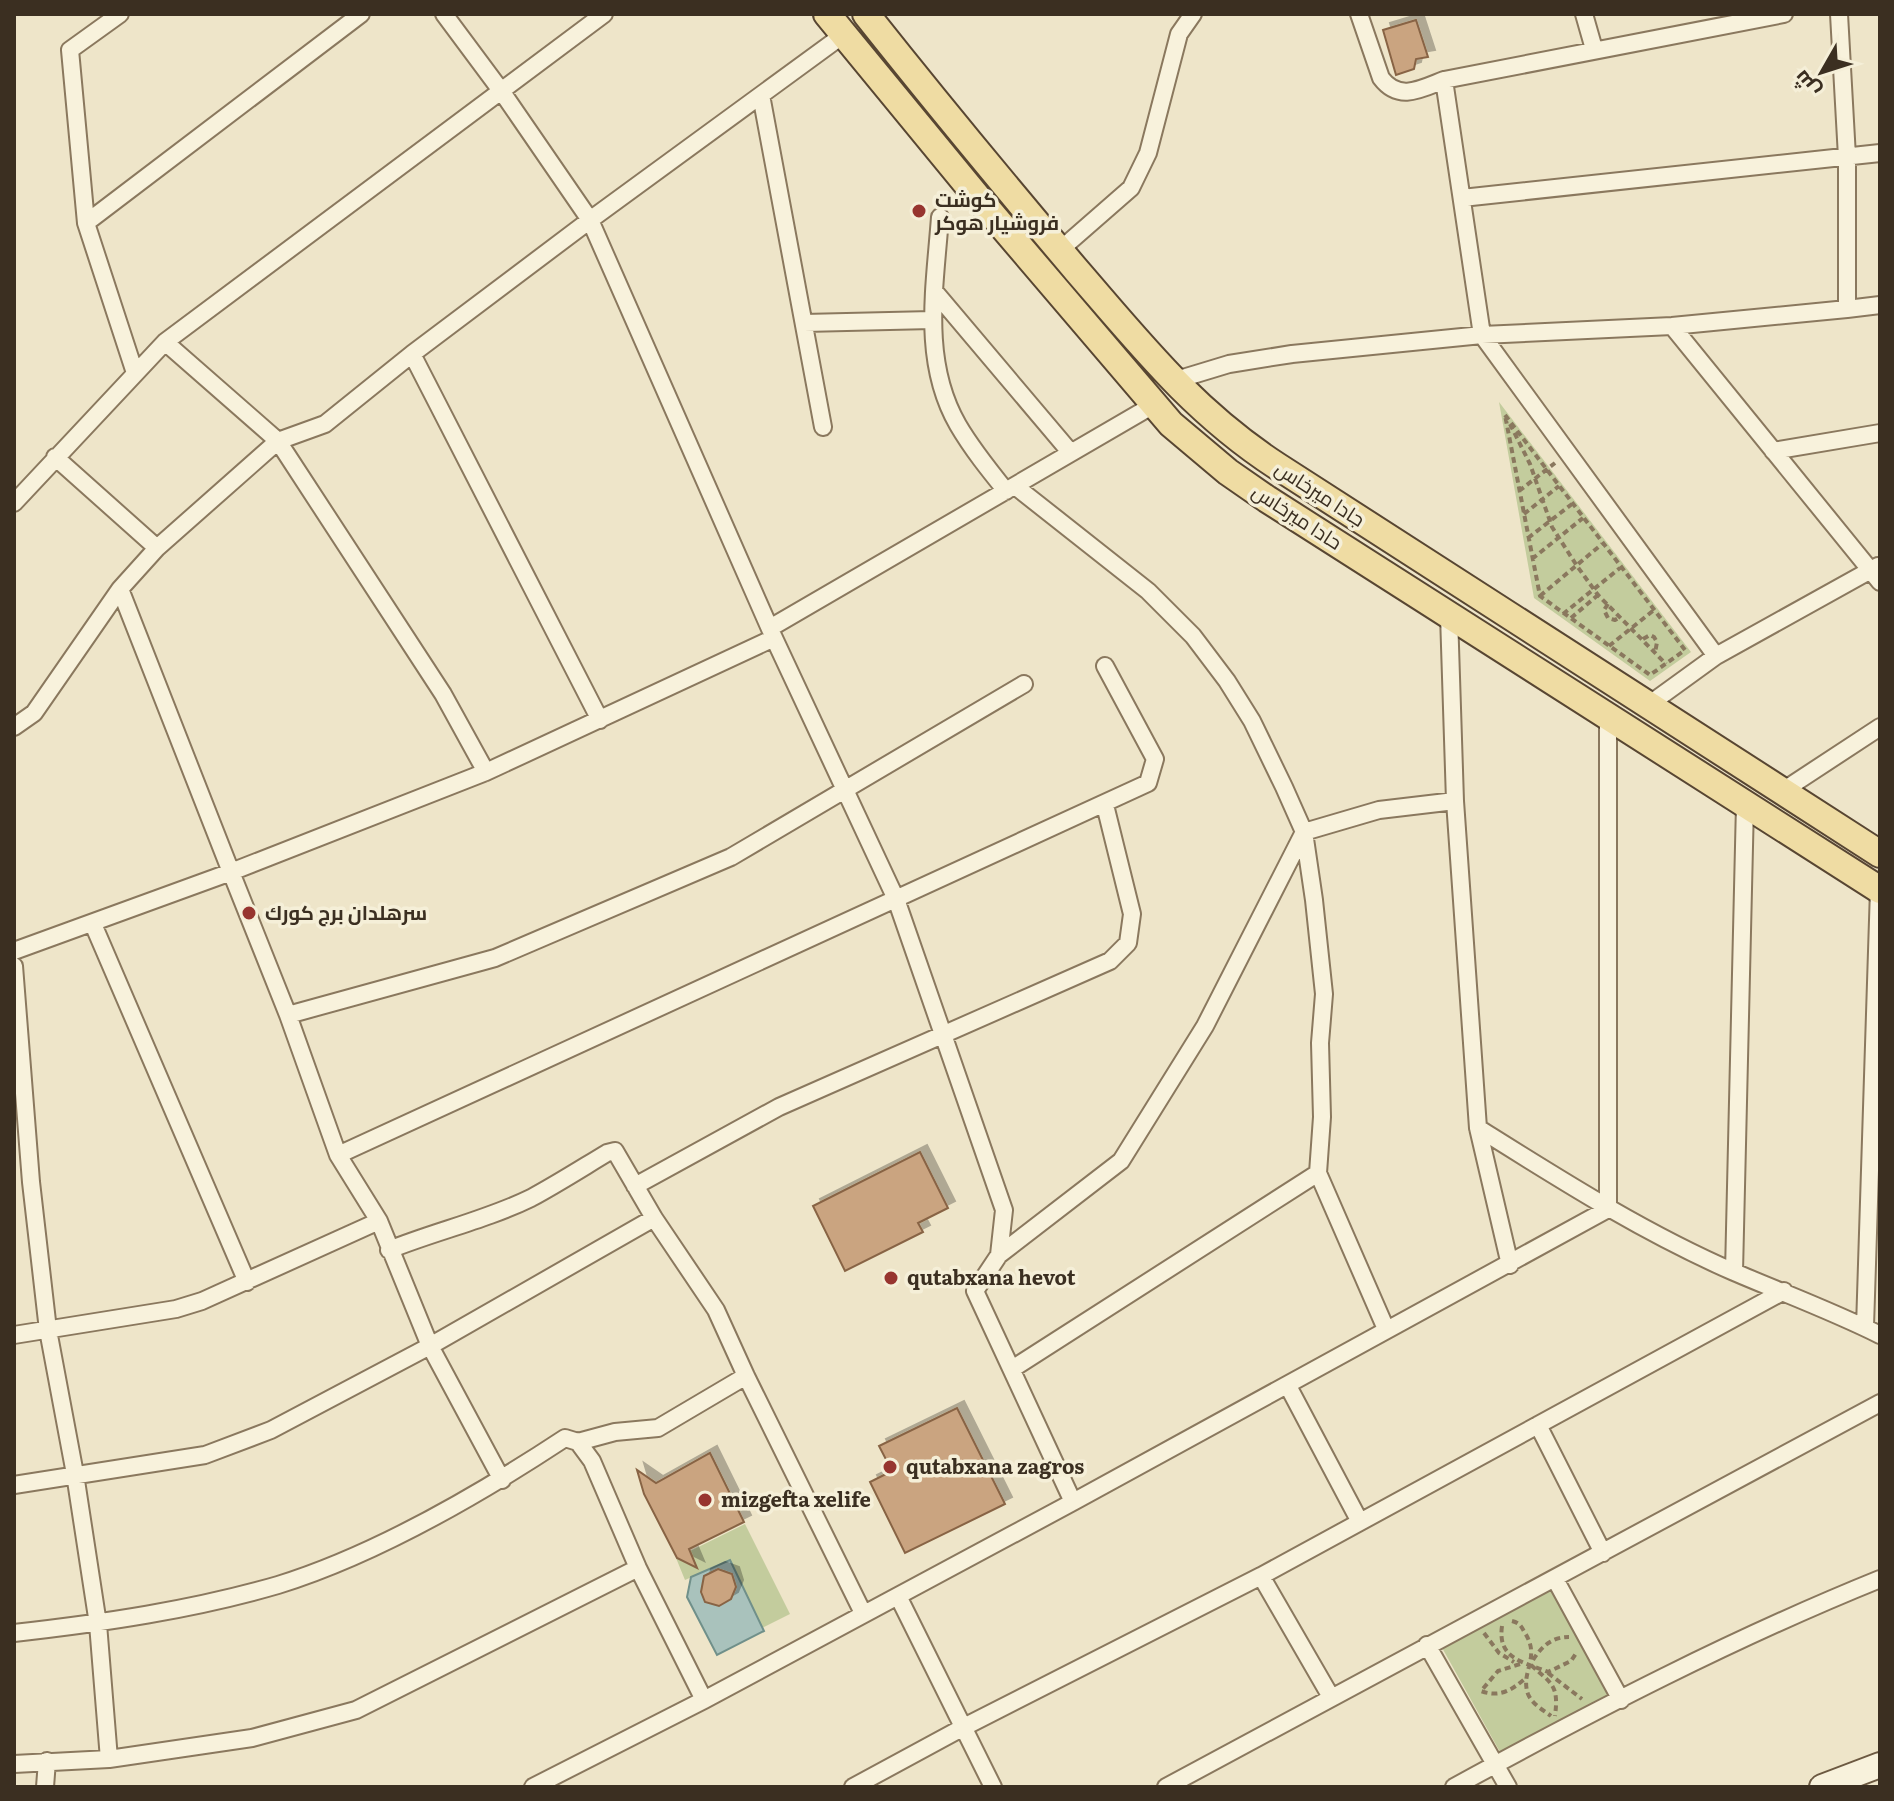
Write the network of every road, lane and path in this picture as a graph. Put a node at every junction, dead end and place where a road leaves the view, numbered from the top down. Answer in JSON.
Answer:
{"nodes":[{"id":1,"x":120,"y":14,"type":"edge"},
{"id":2,"x":361,"y":14,"type":"edge"},
{"id":3,"x":444,"y":14,"type":"edge"},
{"id":4,"x":604,"y":14,"type":"edge"},
{"id":5,"x":827,"y":14,"type":"edge"},
{"id":6,"x":866,"y":14,"type":"edge"},
{"id":7,"x":1193,"y":14,"type":"edge"},
{"id":8,"x":1359,"y":14,"type":"edge"},
{"id":9,"x":1584,"y":14,"type":"edge"},
{"id":10,"x":1784,"y":14,"type":"edge"},
{"id":11,"x":1839,"y":14,"type":"edge"},
{"id":12,"x":1715,"y":20,"type":"edge"},
{"id":13,"x":843,"y":35,"type":"junction"},
{"id":14,"x":1594,"y":49,"type":"junction"},
{"id":15,"x":1444,"y":80,"type":"junction"},
{"id":16,"x":502,"y":92,"type":"junction"},
{"id":17,"x":761,"y":95,"type":"junction"},
{"id":18,"x":1880,"y":153,"type":"edge"},
{"id":19,"x":1847,"y":157,"type":"junction"},
{"id":20,"x":1462,"y":198,"type":"junction"},
{"id":21,"x":940,"y":217,"type":"dead end"},
{"id":22,"x":590,"y":220,"type":"junction"},
{"id":23,"x":86,"y":223,"type":"junction"},
{"id":24,"x":1060,"y":250,"type":"junction"},
{"id":25,"x":935,"y":292,"type":"junction"},
{"id":26,"x":1880,"y":305,"type":"edge"},
{"id":27,"x":1847,"y":309,"type":"junction"},
{"id":28,"x":932,"y":320,"type":"junction"},
{"id":29,"x":804,"y":323,"type":"junction"},
{"id":30,"x":1672,"y":326,"type":"junction"},
{"id":31,"x":1482,"y":335,"type":"junction"},
{"id":32,"x":165,"y":342,"type":"junction"},
{"id":33,"x":412,"y":354,"type":"junction"},
{"id":34,"x":135,"y":373,"type":"junction"},
{"id":35,"x":1173,"y":381,"type":"junction"},
{"id":36,"x":1155,"y":404,"type":"junction"},
{"id":37,"x":823,"y":427,"type":"dead end"},
{"id":38,"x":1880,"y":433,"type":"edge"},
{"id":39,"x":1520,"y":439,"type":"junction"},
{"id":40,"x":278,"y":441,"type":"junction"},
{"id":41,"x":1511,"y":446,"type":"junction"},
{"id":42,"x":1773,"y":451,"type":"junction"},
{"id":43,"x":1568,"y":452,"type":"junction"},
{"id":44,"x":1071,"y":453,"type":"junction"},
{"id":45,"x":55,"y":457,"type":"junction"},
{"id":46,"x":1547,"y":469,"type":"junction"},
{"id":47,"x":1535,"y":478,"type":"junction"},
{"id":48,"x":1559,"y":486,"type":"junction"},
{"id":49,"x":1010,"y":488,"type":"junction"},
{"id":50,"x":1519,"y":491,"type":"junction"},
{"id":51,"x":1542,"y":500,"type":"junction"},
{"id":52,"x":14,"y":503,"type":"edge"},
{"id":53,"x":1572,"y":504,"type":"junction"},
{"id":54,"x":1524,"y":514,"type":"junction"},
{"id":55,"x":1583,"y":518,"type":"junction"},
{"id":56,"x":1550,"y":520,"type":"junction"},
{"id":57,"x":1528,"y":538,"type":"junction"},
{"id":58,"x":1559,"y":538,"type":"junction"},
{"id":59,"x":1603,"y":544,"type":"junction"},
{"id":60,"x":157,"y":548,"type":"junction"},
{"id":61,"x":1532,"y":559,"type":"junction"},
{"id":62,"x":1577,"y":566,"type":"junction"},
{"id":63,"x":1621,"y":567,"type":"junction"},
{"id":64,"x":1876,"y":572,"type":"edge"},
{"id":65,"x":120,"y":589,"type":"junction"},
{"id":66,"x":1594,"y":589,"type":"junction"},
{"id":67,"x":1598,"y":595,"type":"junction"},
{"id":68,"x":1672,"y":595,"type":"junction"},
{"id":69,"x":1540,"y":596,"type":"junction"},
{"id":70,"x":1608,"y":604,"type":"junction"},
{"id":71,"x":1654,"y":610,"type":"junction"},
{"id":72,"x":1563,"y":614,"type":"junction"},
{"id":73,"x":1449,"y":615,"type":"junction"},
{"id":74,"x":1620,"y":617,"type":"junction"},
{"id":75,"x":1571,"y":618,"type":"junction"},
{"id":76,"x":1631,"y":628,"type":"junction"},
{"id":77,"x":772,"y":633,"type":"junction"},
{"id":78,"x":1642,"y":639,"type":"junction"},
{"id":79,"x":1609,"y":646,"type":"junction"},
{"id":80,"x":1655,"y":653,"type":"junction"},
{"id":81,"x":1716,"y":656,"type":"junction"},
{"id":82,"x":1666,"y":664,"type":"junction"},
{"id":83,"x":1105,"y":666,"type":"dead end"},
{"id":84,"x":1024,"y":684,"type":"dead end"},
{"id":85,"x":1647,"y":706,"type":"junction"},
{"id":86,"x":1608,"y":717,"type":"junction"},
{"id":87,"x":600,"y":720,"type":"junction"},
{"id":88,"x":14,"y":727,"type":"edge"},
{"id":89,"x":1880,"y":727,"type":"edge"},
{"id":90,"x":486,"y":772,"type":"junction"},
{"id":91,"x":847,"y":790,"type":"junction"},
{"id":92,"x":1781,"y":792,"type":"junction"},
{"id":93,"x":1455,"y":801,"type":"junction"},
{"id":94,"x":1745,"y":804,"type":"junction"},
{"id":95,"x":1105,"y":805,"type":"junction"},
{"id":96,"x":1304,"y":832,"type":"junction"},
{"id":97,"x":1880,"y":854,"type":"edge"},
{"id":98,"x":231,"y":872,"type":"junction"},
{"id":99,"x":1879,"y":890,"type":"edge"},
{"id":100,"x":896,"y":899,"type":"junction"},
{"id":101,"x":93,"y":924,"type":"junction"},
{"id":102,"x":14,"y":951,"type":"edge"},
{"id":103,"x":14,"y":966,"type":"edge"},
{"id":104,"x":288,"y":1015,"type":"junction"},
{"id":105,"x":942,"y":1036,"type":"junction"},
{"id":106,"x":1478,"y":1128,"type":"junction"},
{"id":107,"x":338,"y":1155,"type":"junction"},
{"id":108,"x":1318,"y":1173,"type":"junction"},
{"id":109,"x":635,"y":1186,"type":"junction"},
{"id":110,"x":32,"y":1192,"type":"junction"},
{"id":111,"x":14,"y":1193,"type":"edge"},
{"id":112,"x":1608,"y":1209,"type":"junction"},
{"id":113,"x":654,"y":1218,"type":"junction"},
{"id":114,"x":379,"y":1221,"type":"junction"},
{"id":115,"x":389,"y":1250,"type":"junction"},
{"id":116,"x":999,"y":1255,"type":"junction"},
{"id":117,"x":1510,"y":1265,"type":"junction"},
{"id":118,"x":1734,"y":1272,"type":"junction"},
{"id":119,"x":247,"y":1282,"type":"junction"},
{"id":120,"x":1784,"y":1291,"type":"junction"},
{"id":121,"x":1386,"y":1329,"type":"junction"},
{"id":122,"x":48,"y":1330,"type":"junction"},
{"id":123,"x":1872,"y":1331,"type":"edge"},
{"id":124,"x":14,"y":1335,"type":"edge"},
{"id":125,"x":430,"y":1346,"type":"junction"},
{"id":126,"x":1012,"y":1369,"type":"junction"},
{"id":127,"x":746,"y":1376,"type":"junction"},
{"id":128,"x":1288,"y":1386,"type":"junction"},
{"id":129,"x":1880,"y":1403,"type":"edge"},
{"id":130,"x":1538,"y":1425,"type":"junction"},
{"id":131,"x":578,"y":1442,"type":"junction"},
{"id":132,"x":75,"y":1474,"type":"junction"},
{"id":133,"x":502,"y":1480,"type":"junction"},
{"id":134,"x":14,"y":1485,"type":"edge"},
{"id":135,"x":1073,"y":1502,"type":"junction"},
{"id":136,"x":1360,"y":1522,"type":"junction"},
{"id":137,"x":1603,"y":1553,"type":"junction"},
{"id":138,"x":638,"y":1568,"type":"junction"},
{"id":139,"x":1261,"y":1576,"type":"junction"},
{"id":140,"x":1555,"y":1579,"type":"junction"},
{"id":141,"x":1880,"y":1579,"type":"edge"},
{"id":142,"x":898,"y":1596,"type":"junction"},
{"id":143,"x":863,"y":1613,"type":"junction"},
{"id":144,"x":1481,"y":1617,"type":"junction"},
{"id":145,"x":98,"y":1624,"type":"junction"},
{"id":146,"x":14,"y":1633,"type":"edge"},
{"id":147,"x":1575,"y":1637,"type":"dead end"},
{"id":148,"x":1427,"y":1645,"type":"junction"},
{"id":149,"x":1578,"y":1650,"type":"dead end"},
{"id":150,"x":1532,"y":1662,"type":"junction"},
{"id":151,"x":1520,"y":1664,"type":"junction"},
{"id":152,"x":1548,"y":1672,"type":"junction"},
{"id":153,"x":1528,"y":1676,"type":"junction"},
{"id":154,"x":1331,"y":1697,"type":"junction"},
{"id":155,"x":704,"y":1700,"type":"junction"},
{"id":156,"x":1621,"y":1700,"type":"junction"},
{"id":157,"x":1595,"y":1712,"type":"junction"},
{"id":158,"x":962,"y":1728,"type":"junction"},
{"id":159,"x":109,"y":1759,"type":"junction"},
{"id":160,"x":47,"y":1761,"type":"junction"},
{"id":161,"x":14,"y":1764,"type":"edge"},
{"id":162,"x":1495,"y":1765,"type":"junction"},
{"id":163,"x":1880,"y":1765,"type":"edge"},
{"id":164,"x":541,"y":1785,"type":"edge"},
{"id":165,"x":45,"y":1787,"type":"edge"},
{"id":166,"x":853,"y":1787,"type":"edge"},
{"id":167,"x":993,"y":1787,"type":"edge"},
{"id":168,"x":1166,"y":1787,"type":"edge"},
{"id":169,"x":1454,"y":1787,"type":"edge"},
{"id":170,"x":1508,"y":1787,"type":"edge"},
{"id":171,"x":1822,"y":1787,"type":"edge"}],
"edges":[{"from":1,"to":23,"type":"street"},
{"from":2,"to":23,"type":"street"},
{"from":3,"to":16,"type":"street"},
{"from":4,"to":16,"type":"street"},
{"from":5,"to":13,"type":"main road","name":"حادا ميرخاس"},
{"from":6,"to":24,"type":"main road","name":"جادا ميرخاس"},
{"from":7,"to":24,"type":"street"},
{"from":8,"to":15,"type":"street"},
{"from":9,"to":14,"type":"street"},
{"from":10,"to":12,"type":"street"},
{"from":11,"to":19,"type":"street"},
{"from":12,"to":14,"type":"street"},
{"from":13,"to":17,"type":"street"},
{"from":13,"to":36,"type":"main road","name":"حادا ميرخاس"},
{"from":14,"to":15,"type":"street"},
{"from":15,"to":20,"type":"street"},
{"from":16,"to":22,"type":"street"},
{"from":16,"to":32,"type":"street"},
{"from":17,"to":22,"type":"street"},
{"from":17,"to":29,"type":"street"},
{"from":18,"to":19,"type":"street"},
{"from":19,"to":20,"type":"street"},
{"from":19,"to":27,"type":"street"},
{"from":20,"to":31,"type":"street"},
{"from":21,"to":25,"type":"street"},
{"from":22,"to":33,"type":"street"},
{"from":22,"to":77,"type":"street"},
{"from":23,"to":34,"type":"street"},
{"from":24,"to":35,"type":"main road","name":"جادا ميرخاس"},
{"from":25,"to":28,"type":"street"},
{"from":25,"to":44,"type":"street"},
{"from":26,"to":27,"type":"street"},
{"from":27,"to":30,"type":"street"},
{"from":28,"to":29,"type":"street"},
{"from":28,"to":49,"type":"street"},
{"from":29,"to":37,"type":"street"},
{"from":30,"to":31,"type":"street"},
{"from":30,"to":42,"type":"street"},
{"from":31,"to":35,"type":"street"},
{"from":31,"to":43,"type":"street"},
{"from":32,"to":34,"type":"street"},
{"from":32,"to":40,"type":"street"},
{"from":33,"to":40,"type":"street"},
{"from":33,"to":87,"type":"street"},
{"from":34,"to":45,"type":"street"},
{"from":35,"to":85,"type":"main road","name":"جادا ميرخاس"},
{"from":36,"to":44,"type":"street"},
{"from":36,"to":73,"type":"main road","name":"حادا ميرخاس"},
{"from":38,"to":42,"type":"street"},
{"from":39,"to":41,"type":"path"},
{"from":39,"to":41,"type":"path"},
{"from":39,"to":46,"type":"path"},
{"from":39,"to":47,"type":"path"},
{"from":40,"to":60,"type":"street"},
{"from":40,"to":90,"type":"street"},
{"from":41,"to":50,"type":"path"},
{"from":42,"to":64,"type":"street"},
{"from":43,"to":46,"type":"path"},
{"from":43,"to":68,"type":"street"},
{"from":44,"to":49,"type":"street"},
{"from":45,"to":52,"type":"street"},
{"from":45,"to":60,"type":"street"},
{"from":46,"to":47,"type":"path"},
{"from":46,"to":48,"type":"path"},
{"from":47,"to":50,"type":"path"},
{"from":47,"to":51,"type":"path"},
{"from":48,"to":51,"type":"path"},
{"from":48,"to":53,"type":"path"},
{"from":49,"to":77,"type":"street"},
{"from":49,"to":96,"type":"street"},
{"from":50,"to":54,"type":"path"},
{"from":51,"to":54,"type":"path"},
{"from":51,"to":56,"type":"path"},
{"from":53,"to":55,"type":"path"},
{"from":53,"to":56,"type":"path"},
{"from":54,"to":57,"type":"path"},
{"from":55,"to":58,"type":"path"},
{"from":55,"to":59,"type":"path"},
{"from":56,"to":57,"type":"path"},
{"from":56,"to":58,"type":"path"},
{"from":57,"to":61,"type":"path"},
{"from":58,"to":61,"type":"path"},
{"from":58,"to":62,"type":"path"},
{"from":59,"to":62,"type":"path"},
{"from":59,"to":63,"type":"path"},
{"from":60,"to":65,"type":"street"},
{"from":61,"to":69,"type":"path"},
{"from":62,"to":66,"type":"path"},
{"from":62,"to":69,"type":"path"},
{"from":63,"to":66,"type":"path"},
{"from":63,"to":71,"type":"path"},
{"from":64,"to":81,"type":"street"},
{"from":65,"to":88,"type":"street"},
{"from":65,"to":98,"type":"street"},
{"from":66,"to":67,"type":"path"},
{"from":66,"to":72,"type":"path"},
{"from":67,"to":70,"type":"path"},
{"from":67,"to":75,"type":"path"},
{"from":68,"to":71,"type":"path"},
{"from":68,"to":81,"type":"street"},
{"from":69,"to":72,"type":"path"},
{"from":70,"to":74,"type":"path"},
{"from":70,"to":74,"type":"path"},
{"from":71,"to":76,"type":"path"},
{"from":71,"to":82,"type":"path"},
{"from":72,"to":75,"type":"path"},
{"from":73,"to":86,"type":"main road","name":"حادا ميرخاس"},
{"from":73,"to":93,"type":"street"},
{"from":74,"to":76,"type":"path"},
{"from":75,"to":79,"type":"path"},
{"from":76,"to":78,"type":"path"},
{"from":76,"to":79,"type":"path"},
{"from":77,"to":87,"type":"street"},
{"from":77,"to":91,"type":"street"},
{"from":78,"to":80,"type":"path"},
{"from":78,"to":80,"type":"path"},
{"from":79,"to":82,"type":"path"},
{"from":80,"to":82,"type":"path"},
{"from":81,"to":85,"type":"street"},
{"from":83,"to":95,"type":"street"},
{"from":84,"to":91,"type":"street"},
{"from":85,"to":92,"type":"main road","name":"جادا ميرخاس"},
{"from":86,"to":94,"type":"main road","name":"حادا ميرخاس"},
{"from":86,"to":112,"type":"street"},
{"from":87,"to":90,"type":"street"},
{"from":89,"to":92,"type":"street"},
{"from":90,"to":98,"type":"street"},
{"from":91,"to":100,"type":"street"},
{"from":91,"to":104,"type":"street"},
{"from":92,"to":97,"type":"main road","name":"جادا ميرخاس"},
{"from":93,"to":96,"type":"street"},
{"from":93,"to":106,"type":"street"},
{"from":94,"to":99,"type":"main road","name":"حادا ميرخاس"},
{"from":94,"to":118,"type":"street"},
{"from":95,"to":100,"type":"street"},
{"from":95,"to":105,"type":"street"},
{"from":96,"to":108,"type":"street"},
{"from":96,"to":116,"type":"street"},
{"from":98,"to":101,"type":"street"},
{"from":98,"to":104,"type":"street"},
{"from":99,"to":123,"type":"street"},
{"from":100,"to":105,"type":"street"},
{"from":100,"to":107,"type":"street"},
{"from":101,"to":102,"type":"street"},
{"from":101,"to":119,"type":"street"},
{"from":103,"to":110,"type":"street"},
{"from":104,"to":107,"type":"street"},
{"from":105,"to":109,"type":"street"},
{"from":105,"to":116,"type":"street"},
{"from":106,"to":112,"type":"street"},
{"from":106,"to":117,"type":"street"},
{"from":107,"to":114,"type":"street"},
{"from":108,"to":121,"type":"street"},
{"from":108,"to":126,"type":"street"},
{"from":109,"to":113,"type":"street"},
{"from":109,"to":115,"type":"street"},
{"from":110,"to":111,"type":"street"},
{"from":110,"to":122,"type":"street"},
{"from":112,"to":117,"type":"street"},
{"from":112,"to":118,"type":"street"},
{"from":113,"to":125,"type":"street"},
{"from":113,"to":127,"type":"street"},
{"from":114,"to":115,"type":"street"},
{"from":114,"to":119,"type":"street"},
{"from":115,"to":125,"type":"street"},
{"from":116,"to":126,"type":"street"},
{"from":117,"to":121,"type":"street"},
{"from":118,"to":120,"type":"street"},
{"from":119,"to":122,"type":"street"},
{"from":120,"to":123,"type":"street"},
{"from":120,"to":130,"type":"street"},
{"from":121,"to":128,"type":"street"},
{"from":122,"to":124,"type":"street"},
{"from":122,"to":132,"type":"street"},
{"from":125,"to":132,"type":"street"},
{"from":125,"to":133,"type":"street"},
{"from":126,"to":135,"type":"street"},
{"from":127,"to":131,"type":"street"},
{"from":127,"to":143,"type":"street"},
{"from":128,"to":135,"type":"street"},
{"from":128,"to":136,"type":"street"},
{"from":129,"to":137,"type":"street"},
{"from":130,"to":136,"type":"street"},
{"from":130,"to":137,"type":"street"},
{"from":131,"to":133,"type":"street"},
{"from":131,"to":138,"type":"street"},
{"from":132,"to":134,"type":"street"},
{"from":132,"to":145,"type":"street"},
{"from":133,"to":145,"type":"street"},
{"from":135,"to":142,"type":"street"},
{"from":136,"to":139,"type":"street"},
{"from":137,"to":140,"type":"street"},
{"from":138,"to":155,"type":"street"},
{"from":138,"to":159,"type":"street"},
{"from":139,"to":154,"type":"street"},
{"from":139,"to":158,"type":"street"},
{"from":140,"to":144,"type":"street"},
{"from":140,"to":156,"type":"street"},
{"from":141,"to":156,"type":"street"},
{"from":142,"to":143,"type":"street"},
{"from":142,"to":158,"type":"street"},
{"from":143,"to":155,"type":"street"},
{"from":144,"to":148,"type":"street"},
{"from":144,"to":151,"type":"path"},
{"from":145,"to":146,"type":"street"},
{"from":145,"to":159,"type":"street"},
{"from":147,"to":150,"type":"path"},
{"from":148,"to":154,"type":"street"},
{"from":148,"to":162,"type":"street"},
{"from":149,"to":152,"type":"path"},
{"from":150,"to":151,"type":"path"},
{"from":150,"to":151,"type":"path"},
{"from":150,"to":152,"type":"path"},
{"from":150,"to":153,"type":"path"},
{"from":150,"to":153,"type":"path"},
{"from":151,"to":153,"type":"path"},
{"from":152,"to":157,"type":"path"},
{"from":154,"to":168,"type":"street"},
{"from":155,"to":164,"type":"street"},
{"from":156,"to":157,"type":"street"},
{"from":157,"to":162,"type":"street"},
{"from":158,"to":166,"type":"street"},
{"from":158,"to":167,"type":"street"},
{"from":159,"to":160,"type":"street"},
{"from":160,"to":161,"type":"street"},
{"from":160,"to":165,"type":"street"},
{"from":162,"to":169,"type":"street"},
{"from":162,"to":170,"type":"street"},
{"from":163,"to":171,"type":"main road"}]}
